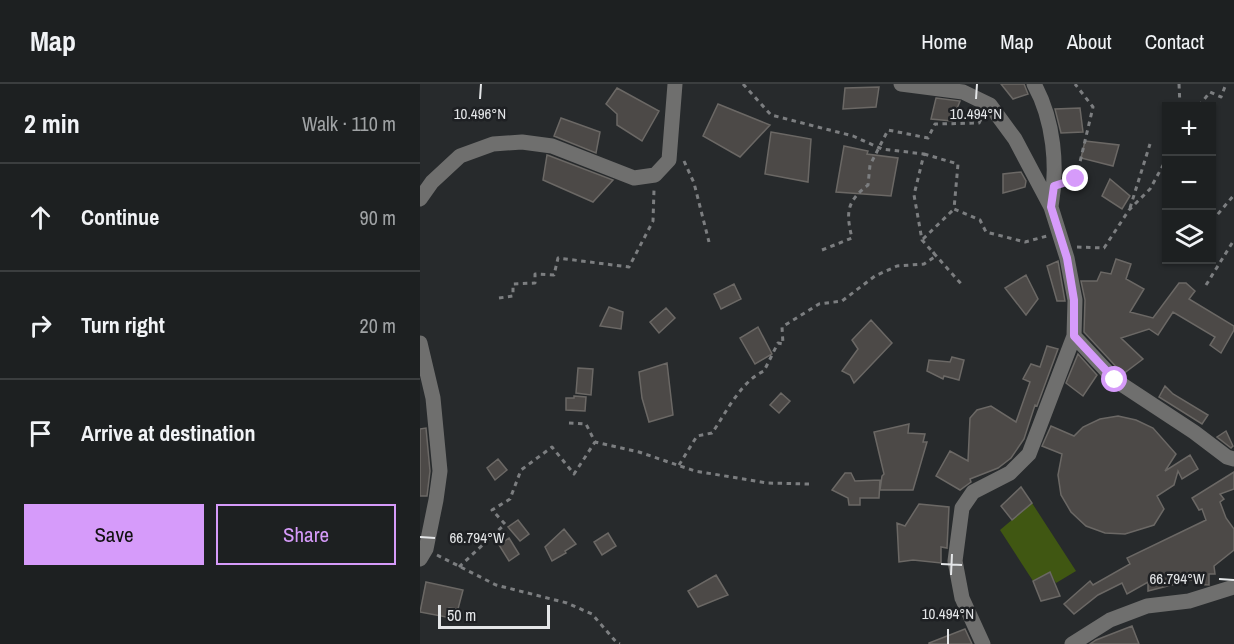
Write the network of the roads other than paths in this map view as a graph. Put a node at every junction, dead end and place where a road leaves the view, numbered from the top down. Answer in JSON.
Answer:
{"nodes":[{"id":1,"x":675,"y":84,"type":"edge"},
{"id":2,"x":901,"y":84,"type":"edge"},
{"id":3,"x":1034,"y":84,"type":"edge"},
{"id":4,"x":420,"y":199,"type":"edge"},
{"id":5,"x":1051,"y":207,"type":"junction"},
{"id":6,"x":1074,"y":336,"type":"junction"},
{"id":7,"x":420,"y":343,"type":"edge"},
{"id":8,"x":1234,"y":459,"type":"edge"},
{"id":9,"x":423,"y":554,"type":"edge"},
{"id":10,"x":1234,"y":587,"type":"edge"},
{"id":11,"x":983,"y":644,"type":"edge"},
{"id":12,"x":1072,"y":644,"type":"edge"}],
"edges":[{"from":1,"to":4,"type":"street"},
{"from":2,"to":5,"type":"street"},
{"from":3,"to":5,"type":"street"},
{"from":5,"to":6,"type":"street"},
{"from":6,"to":8,"type":"street"},
{"from":6,"to":11,"type":"street"},
{"from":7,"to":9,"type":"street"},
{"from":10,"to":12,"type":"street"}]}
